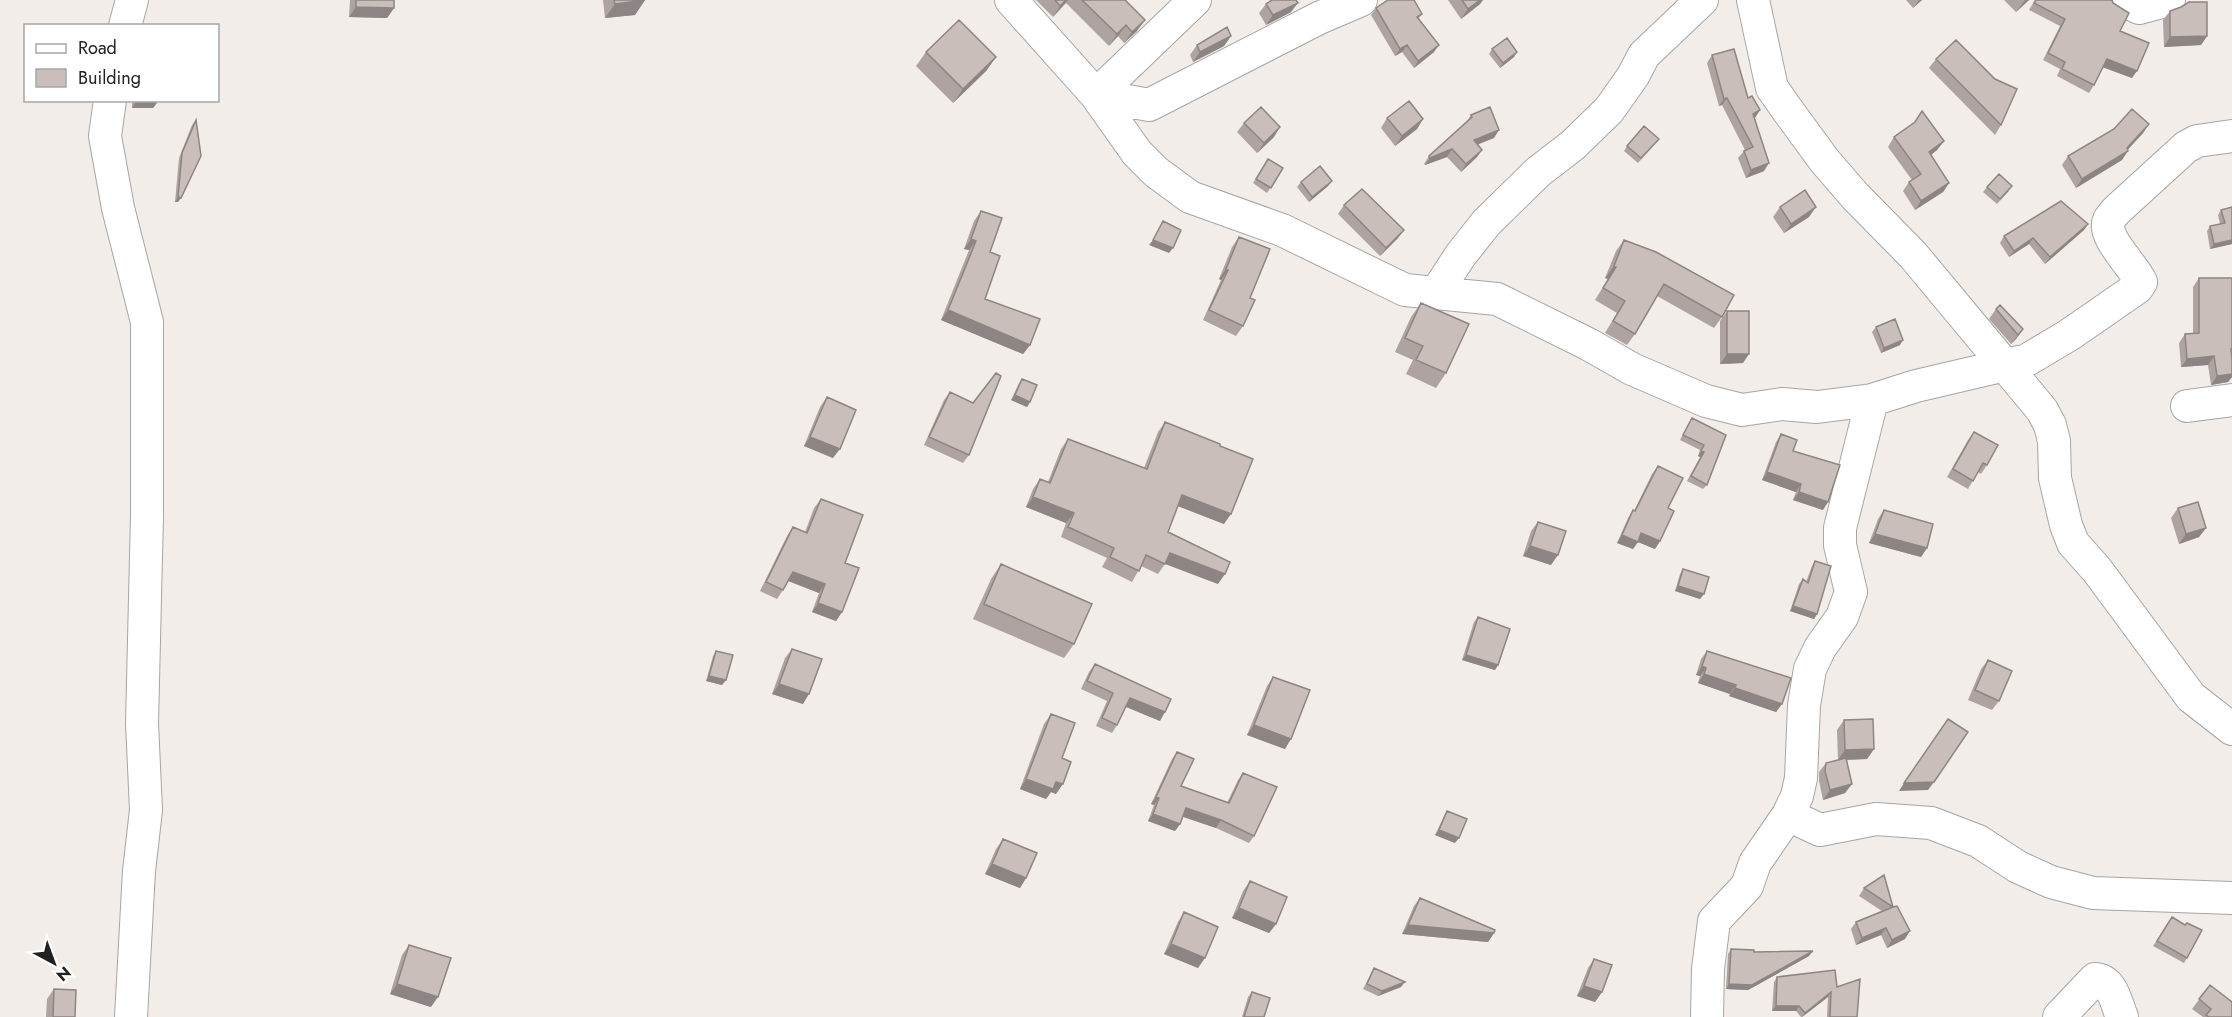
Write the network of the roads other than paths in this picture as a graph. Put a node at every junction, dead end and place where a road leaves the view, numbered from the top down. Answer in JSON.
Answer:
{"nodes":[{"id":1,"x":132,"y":0,"type":"edge"},
{"id":2,"x":1011,"y":0,"type":"edge"},
{"id":3,"x":1195,"y":0,"type":"edge"},
{"id":4,"x":1361,"y":0,"type":"edge"},
{"id":5,"x":1702,"y":0,"type":"edge"},
{"id":6,"x":1753,"y":0,"type":"edge"},
{"id":7,"x":2123,"y":0,"type":"edge"},
{"id":8,"x":2169,"y":0,"type":"edge"},
{"id":9,"x":126,"y":24,"type":"edge"},
{"id":10,"x":1096,"y":95,"type":"junction"},
{"id":11,"x":110,"y":102,"type":"edge"},
{"id":12,"x":2232,"y":136,"type":"edge"},
{"id":13,"x":1437,"y":293,"type":"junction"},
{"id":14,"x":2004,"y":366,"type":"junction"},
{"id":15,"x":1872,"y":400,"type":"junction"},
{"id":16,"x":2232,"y":400,"type":"edge"},
{"id":17,"x":2187,"y":406,"type":"dead end"},
{"id":18,"x":2232,"y":729,"type":"edge"},
{"id":19,"x":1788,"y":815,"type":"junction"},
{"id":20,"x":2232,"y":898,"type":"edge"},
{"id":21,"x":131,"y":1017,"type":"edge"},
{"id":22,"x":1707,"y":1017,"type":"edge"},
{"id":23,"x":2059,"y":1017,"type":"edge"},
{"id":24,"x":2122,"y":1017,"type":"edge"}],
"edges":[{"from":1,"to":9,"type":"street"},
{"from":2,"to":10,"type":"street"},
{"from":3,"to":10,"type":"street"},
{"from":4,"to":10,"type":"street"},
{"from":5,"to":13,"type":"street"},
{"from":6,"to":14,"type":"street"},
{"from":7,"to":8,"type":"street"},
{"from":10,"to":13,"type":"street"},
{"from":11,"to":21,"type":"street"},
{"from":12,"to":14,"type":"street"},
{"from":13,"to":15,"type":"street"},
{"from":14,"to":15,"type":"street"},
{"from":14,"to":18,"type":"street"},
{"from":15,"to":19,"type":"street"},
{"from":16,"to":17,"type":"street"},
{"from":19,"to":20,"type":"street"},
{"from":19,"to":22,"type":"street"},
{"from":23,"to":24,"type":"street"}]}
